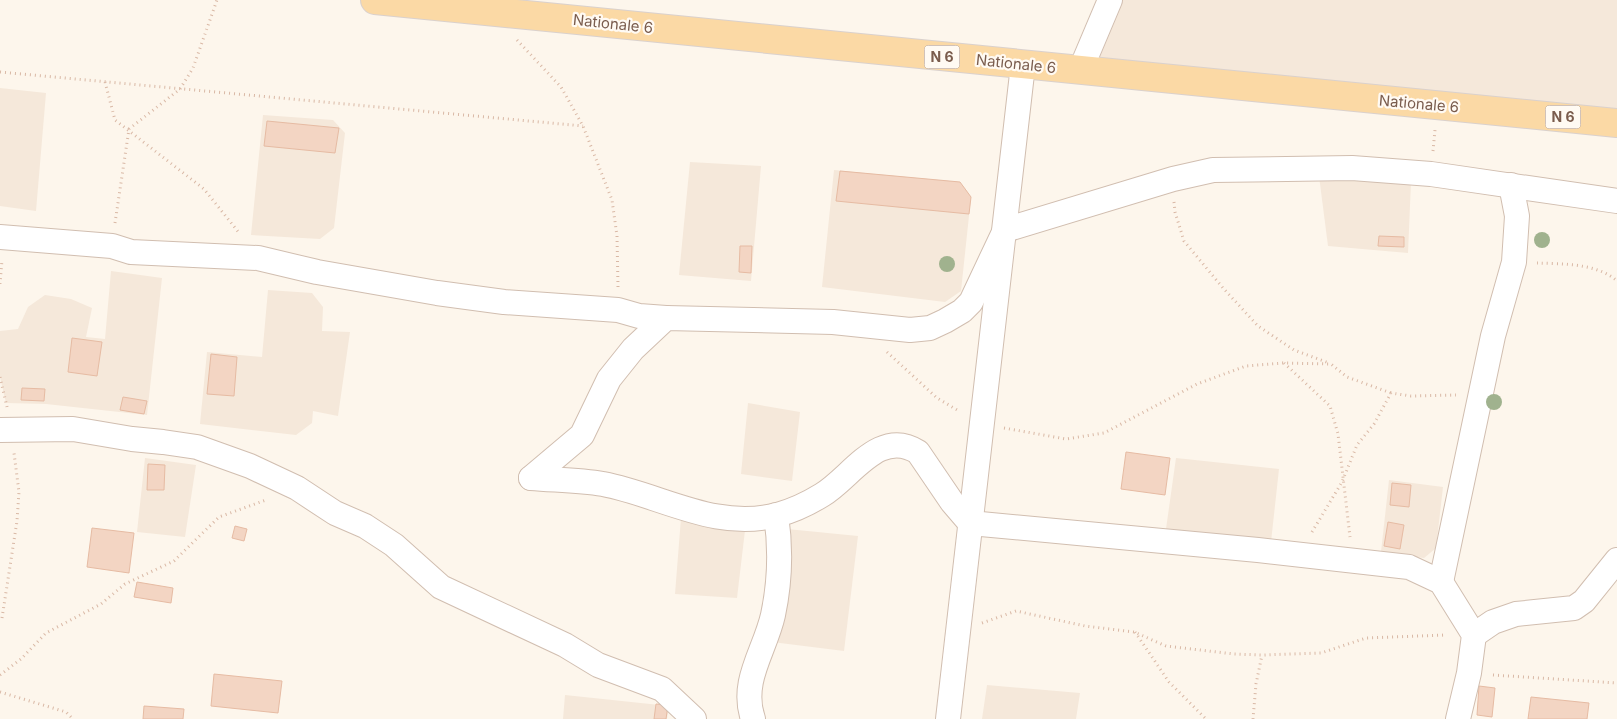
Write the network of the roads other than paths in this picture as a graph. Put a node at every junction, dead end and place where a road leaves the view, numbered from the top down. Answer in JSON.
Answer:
{"nodes":[{"id":1,"x":374,"y":0,"type":"edge"},
{"id":2,"x":1110,"y":0,"type":"edge"},
{"id":3,"x":1023,"y":65,"type":"junction"},
{"id":4,"x":1080,"y":71,"type":"junction"},
{"id":5,"x":1617,"y":123,"type":"edge"},
{"id":6,"x":1511,"y":185,"type":"junction"},
{"id":7,"x":1617,"y":201,"type":"edge"},
{"id":8,"x":1004,"y":230,"type":"junction"},
{"id":9,"x":0,"y":237,"type":"edge"},
{"id":10,"x":666,"y":318,"type":"junction"},
{"id":11,"x":6,"y":430,"type":"edge"},
{"id":12,"x":776,"y":515,"type":"junction"},
{"id":13,"x":970,"y":523,"type":"junction"},
{"id":14,"x":1617,"y":560,"type":"edge"},
{"id":15,"x":1441,"y":582,"type":"junction"},
{"id":16,"x":1474,"y":635,"type":"junction"},
{"id":17,"x":694,"y":719,"type":"edge"},
{"id":18,"x":753,"y":719,"type":"edge"},
{"id":19,"x":948,"y":719,"type":"edge"},
{"id":20,"x":1458,"y":719,"type":"edge"}],
"edges":[{"from":1,"to":3,"type":"main road","name":"Nationale 6","number":"N 6"},
{"from":2,"to":4,"type":"street"},
{"from":3,"to":4,"type":"main road","name":"Nationale 6","number":"N 6"},
{"from":3,"to":8,"type":"street"},
{"from":4,"to":5,"type":"main road","name":"Nationale 6","number":"N 6"},
{"from":6,"to":7,"type":"street"},
{"from":6,"to":8,"type":"street"},
{"from":6,"to":15,"type":"street"},
{"from":8,"to":10,"type":"street"},
{"from":8,"to":13,"type":"street"},
{"from":9,"to":10,"type":"street"},
{"from":10,"to":12,"type":"street"},
{"from":11,"to":17,"type":"street"},
{"from":12,"to":13,"type":"street"},
{"from":12,"to":18,"type":"street"},
{"from":13,"to":15,"type":"street"},
{"from":13,"to":19,"type":"street"},
{"from":14,"to":16,"type":"street"},
{"from":15,"to":16,"type":"street"},
{"from":16,"to":20,"type":"street"}]}
